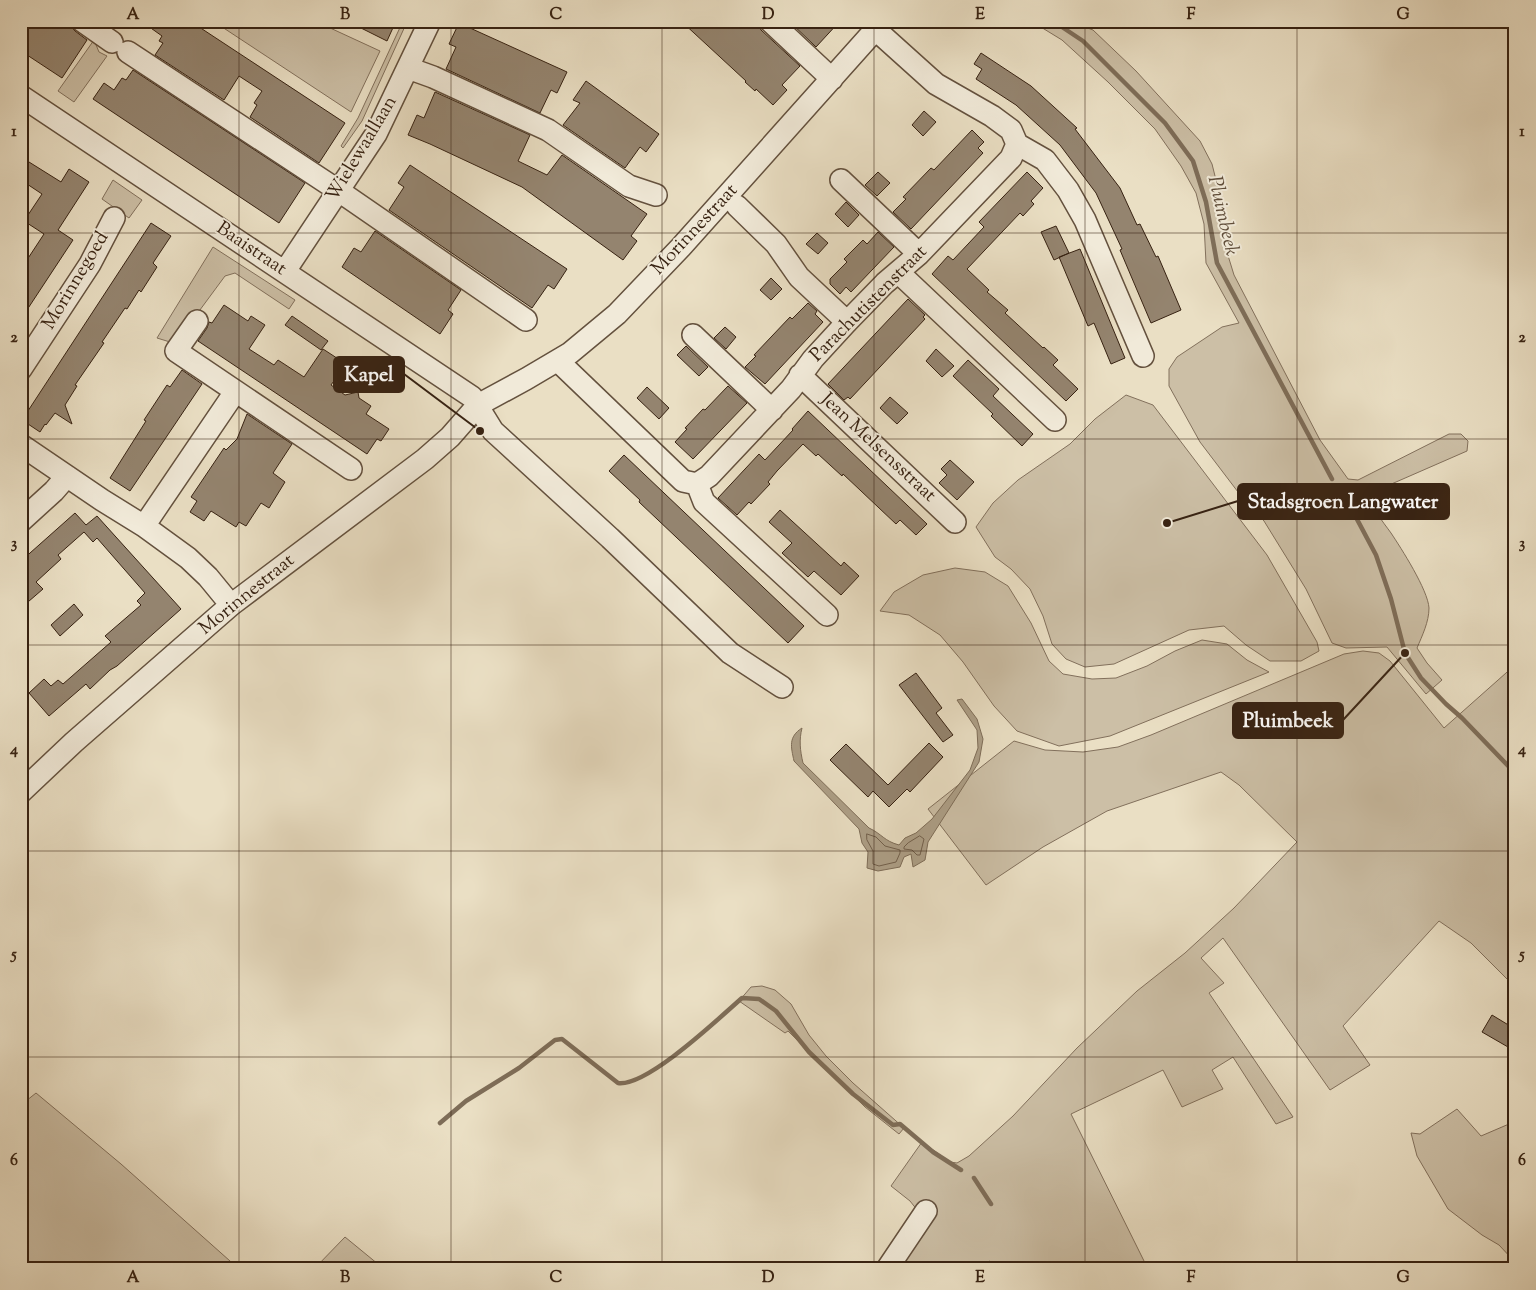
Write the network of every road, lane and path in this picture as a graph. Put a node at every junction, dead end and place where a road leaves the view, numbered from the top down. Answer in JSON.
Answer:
{"nodes":[{"id":1,"x":82,"y":21,"type":"edge"},
{"id":2,"x":430,"y":21,"type":"edge"},
{"id":3,"x":770,"y":21,"type":"edge"},
{"id":4,"x":879,"y":25,"type":"edge"},
{"id":5,"x":408,"y":68,"type":"junction"},
{"id":6,"x":832,"y":78,"type":"junction"},
{"id":7,"x":21,"y":96,"type":"edge"},
{"id":8,"x":1017,"y":144,"type":"junction"},
{"id":9,"x":841,"y":180,"type":"dead end"},
{"id":10,"x":339,"y":191,"type":"junction"},
{"id":11,"x":656,"y":195,"type":"dead end"},
{"id":12,"x":737,"y":206,"type":"dead end"},
{"id":13,"x":114,"y":218,"type":"dead end"},
{"id":14,"x":919,"y":254,"type":"junction"},
{"id":15,"x":285,"y":272,"type":"junction"},
{"id":16,"x":898,"y":272,"type":"junction"},
{"id":17,"x":526,"y":320,"type":"dead end"},
{"id":18,"x":197,"y":321,"type":"dead end"},
{"id":19,"x":847,"y":322,"type":"junction"},
{"id":20,"x":693,"y":336,"type":"dead end"},
{"id":21,"x":1143,"y":356,"type":"dead end"},
{"id":22,"x":558,"y":361,"type":"junction"},
{"id":23,"x":21,"y":369,"type":"edge"},
{"id":24,"x":800,"y":375,"type":"junction"},
{"id":25,"x":235,"y":392,"type":"junction"},
{"id":26,"x":478,"y":405,"type":"junction"},
{"id":27,"x":772,"y":410,"type":"junction"},
{"id":28,"x":1055,"y":420,"type":"dead end"},
{"id":29,"x":21,"y":445,"type":"edge"},
{"id":30,"x":351,"y":469,"type":"dead end"},
{"id":31,"x":68,"y":476,"type":"junction"},
{"id":32,"x":697,"y":484,"type":"junction"},
{"id":33,"x":21,"y":521,"type":"edge"},
{"id":34,"x":955,"y":522,"type":"dead end"},
{"id":35,"x":144,"y":526,"type":"junction"},
{"id":36,"x":231,"y":605,"type":"junction"},
{"id":37,"x":826,"y":616,"type":"dead end"},
{"id":38,"x":782,"y":687,"type":"dead end"},
{"id":39,"x":21,"y":792,"type":"edge"},
{"id":40,"x":926,"y":1211,"type":"dead end"},
{"id":41,"x":887,"y":1269,"type":"edge"}],
"edges":[{"from":1,"to":10,"type":"street"},
{"from":2,"to":5,"type":"street","name":"Wielewaallaan"},
{"from":3,"to":6,"type":"street"},
{"from":4,"to":6,"type":"street","name":"Morinnestraat"},
{"from":4,"to":8,"type":"street"},
{"from":5,"to":10,"type":"street","name":"Wielewaallaan"},
{"from":5,"to":11,"type":"street"},
{"from":6,"to":22,"type":"street","name":"Morinnestraat"},
{"from":7,"to":15,"type":"street","name":"Baaistraat"},
{"from":8,"to":14,"type":"street","name":"Parachutistenstraat"},
{"from":8,"to":21,"type":"street"},
{"from":9,"to":14,"type":"street"},
{"from":10,"to":15,"type":"street","name":"Wielewaallaan"},
{"from":10,"to":17,"type":"street"},
{"from":12,"to":19,"type":"street"},
{"from":13,"to":23,"type":"street","name":"Morinnegoed"},
{"from":14,"to":16,"type":"street","name":"Parachutistenstraat"},
{"from":15,"to":26,"type":"street","name":"Baaistraat"},
{"from":16,"to":19,"type":"street","name":"Parachutistenstraat"},
{"from":16,"to":28,"type":"street"},
{"from":18,"to":25,"type":"street"},
{"from":19,"to":24,"type":"street","name":"Parachutistenstraat"},
{"from":20,"to":27,"type":"street"},
{"from":22,"to":26,"type":"street","name":"Morinnestraat"},
{"from":22,"to":32,"type":"street"},
{"from":24,"to":27,"type":"street","name":"Parachutistenstraat"},
{"from":24,"to":34,"type":"street","name":"Jean Melsensstraat"},
{"from":25,"to":30,"type":"street"},
{"from":25,"to":35,"type":"street"},
{"from":26,"to":36,"type":"street","name":"Morinnestraat"},
{"from":26,"to":38,"type":"street"},
{"from":27,"to":32,"type":"street","name":"Parachutistenstraat"},
{"from":29,"to":31,"type":"street"},
{"from":31,"to":33,"type":"street"},
{"from":31,"to":35,"type":"street"},
{"from":32,"to":37,"type":"street"},
{"from":35,"to":36,"type":"street"},
{"from":36,"to":39,"type":"street","name":"Morinnestraat"},
{"from":40,"to":41,"type":"street"}]}
